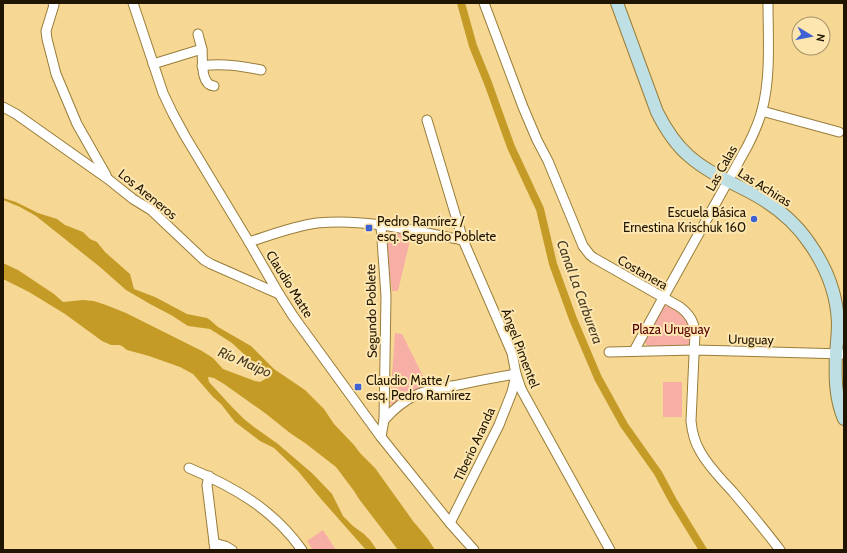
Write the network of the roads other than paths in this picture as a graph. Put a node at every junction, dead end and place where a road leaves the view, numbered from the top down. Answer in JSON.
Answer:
{"nodes":[{"id":1,"x":53,"y":3,"type":"edge"},
{"id":2,"x":133,"y":3,"type":"edge"},
{"id":3,"x":484,"y":3,"type":"edge"},
{"id":4,"x":768,"y":3,"type":"edge"},
{"id":5,"x":621,"y":4,"type":"edge"},
{"id":6,"x":198,"y":34,"type":"dead end"},
{"id":7,"x":202,"y":49,"type":"junction"},
{"id":8,"x":153,"y":64,"type":"junction"},
{"id":9,"x":202,"y":66,"type":"junction"},
{"id":10,"x":261,"y":70,"type":"dead end"},
{"id":11,"x":214,"y":86,"type":"dead end"},
{"id":12,"x":3,"y":107,"type":"edge"},
{"id":13,"x":762,"y":111,"type":"junction"},
{"id":14,"x":427,"y":120,"type":"dead end"},
{"id":15,"x":839,"y":132,"type":"dead end"},
{"id":16,"x":108,"y":179,"type":"junction"},
{"id":17,"x":728,"y":181,"type":"junction"},
{"id":18,"x":381,"y":226,"type":"junction"},
{"id":19,"x":463,"y":240,"type":"junction"},
{"id":20,"x":249,"y":242,"type":"junction"},
{"id":21,"x":279,"y":294,"type":"junction"},
{"id":22,"x":662,"y":298,"type":"junction"},
{"id":23,"x":694,"y":350,"type":"junction"},
{"id":24,"x":634,"y":351,"type":"junction"},
{"id":25,"x":609,"y":352,"type":"dead end"},
{"id":26,"x":840,"y":354,"type":"edge"},
{"id":27,"x":516,"y":374,"type":"junction"},
{"id":28,"x":844,"y":419,"type":"edge"},
{"id":29,"x":384,"y":420,"type":"junction"},
{"id":30,"x":381,"y":437,"type":"junction"},
{"id":31,"x":189,"y":468,"type":"dead end"},
{"id":32,"x":209,"y":476,"type":"junction"},
{"id":33,"x":450,"y":523,"type":"junction"},
{"id":34,"x":214,"y":547,"type":"edge"},
{"id":35,"x":232,"y":550,"type":"edge"},
{"id":36,"x":302,"y":550,"type":"edge"},
{"id":37,"x":474,"y":550,"type":"edge"},
{"id":38,"x":610,"y":550,"type":"edge"},
{"id":39,"x":780,"y":550,"type":"edge"}],
"edges":[{"from":1,"to":16,"type":"street"},
{"from":2,"to":8,"type":"street","name":"Claudio Matte"},
{"from":3,"to":22,"type":"street","name":"Costanera"},
{"from":4,"to":13,"type":"street","name":"Las Calas"},
{"from":5,"to":17,"type":"street","name":"Las Achiras"},
{"from":6,"to":7,"type":"street"},
{"from":7,"to":8,"type":"street"},
{"from":7,"to":9,"type":"street"},
{"from":8,"to":20,"type":"street","name":"Claudio Matte"},
{"from":9,"to":10,"type":"street"},
{"from":9,"to":11,"type":"street"},
{"from":12,"to":16,"type":"street","name":"Los Areneros"},
{"from":13,"to":15,"type":"street"},
{"from":13,"to":17,"type":"street","name":"Las Calas"},
{"from":14,"to":19,"type":"street","name":"Ángel Pimentel"},
{"from":16,"to":21,"type":"street","name":"Los Areneros"},
{"from":17,"to":22,"type":"street","name":"Las Calas"},
{"from":17,"to":26,"type":"street","name":"Las Achiras"},
{"from":18,"to":19,"type":"street"},
{"from":18,"to":20,"type":"street"},
{"from":18,"to":29,"type":"street","name":"Segundo Poblete"},
{"from":19,"to":27,"type":"street","name":"Ángel Pimentel"},
{"from":20,"to":21,"type":"street","name":"Claudio Matte"},
{"from":21,"to":30,"type":"street","name":"Claudio Matte"},
{"from":22,"to":23,"type":"street","name":"Costanera"},
{"from":22,"to":24,"type":"street","name":"Las Calas"},
{"from":23,"to":24,"type":"street","name":"Uruguay"},
{"from":23,"to":26,"type":"street","name":"Uruguay"},
{"from":23,"to":39,"type":"street","name":"Costanera"},
{"from":24,"to":25,"type":"street","name":"Uruguay"},
{"from":26,"to":28,"type":"street","name":"Las Achiras"},
{"from":27,"to":29,"type":"street"},
{"from":27,"to":33,"type":"street","name":"Tiberio Aranda"},
{"from":27,"to":38,"type":"street","name":"Ángel Pimentel"},
{"from":29,"to":30,"type":"street","name":"Segundo Poblete"},
{"from":30,"to":33,"type":"street","name":"Claudio Matte"},
{"from":31,"to":32,"type":"street"},
{"from":32,"to":34,"type":"street"},
{"from":32,"to":36,"type":"street"},
{"from":33,"to":37,"type":"street","name":"Claudio Matte"},
{"from":34,"to":35,"type":"street"}]}
